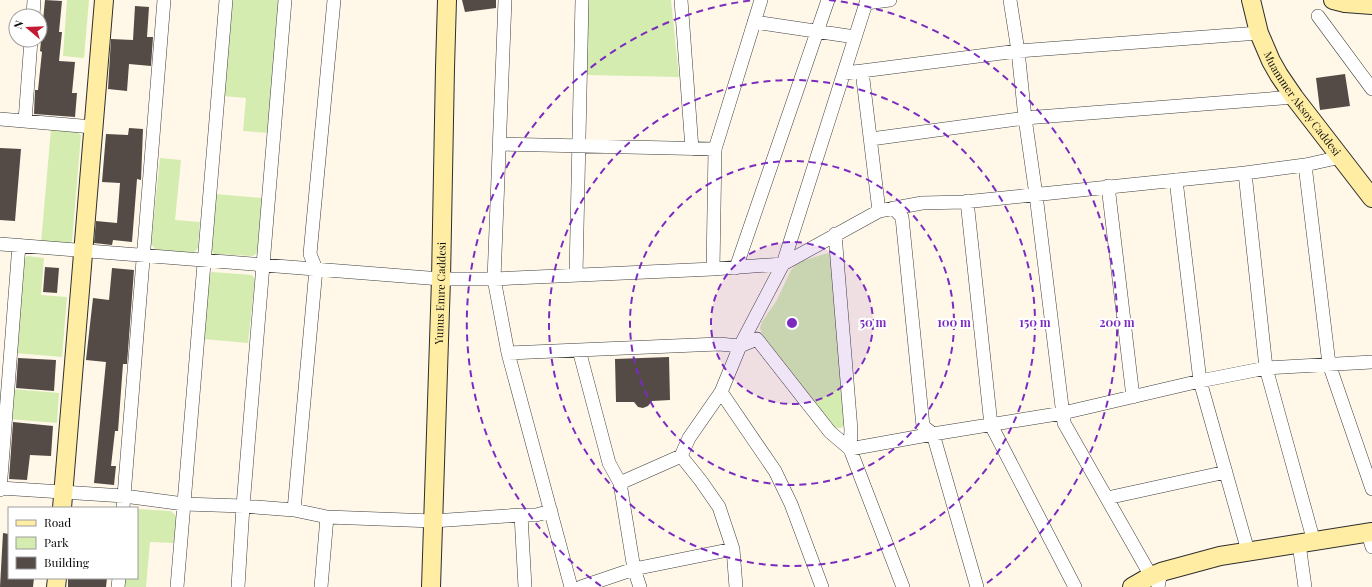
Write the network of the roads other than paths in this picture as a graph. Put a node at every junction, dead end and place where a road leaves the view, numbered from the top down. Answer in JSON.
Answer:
{"nodes":[{"id":1,"x":104,"y":0,"type":"edge"},
{"id":2,"x":164,"y":0,"type":"edge"},
{"id":3,"x":226,"y":0,"type":"edge"},
{"id":4,"x":285,"y":0,"type":"edge"},
{"id":5,"x":334,"y":0,"type":"edge"},
{"id":6,"x":447,"y":0,"type":"edge"},
{"id":7,"x":506,"y":0,"type":"edge"},
{"id":8,"x":582,"y":0,"type":"edge"},
{"id":9,"x":681,"y":0,"type":"edge"},
{"id":10,"x":761,"y":0,"type":"edge"},
{"id":11,"x":828,"y":0,"type":"edge"},
{"id":12,"x":890,"y":0,"type":"edge"},
{"id":13,"x":1010,"y":0,"type":"edge"},
{"id":14,"x":1251,"y":0,"type":"edge"},
{"id":15,"x":1333,"y":0,"type":"edge"},
{"id":16,"x":867,"y":1,"type":"edge"},
{"id":17,"x":1372,"y":5,"type":"edge"},
{"id":18,"x":1318,"y":16,"type":"dead end"},
{"id":19,"x":754,"y":22,"type":"junction"},
{"id":20,"x":817,"y":31,"type":"junction"},
{"id":21,"x":1259,"y":33,"type":"junction"},
{"id":22,"x":856,"y":37,"type":"junction"},
{"id":23,"x":30,"y":48,"type":"edge"},
{"id":24,"x":1018,"y":51,"type":"junction"},
{"id":25,"x":862,"y":72,"type":"junction"},
{"id":26,"x":844,"y":73,"type":"junction"},
{"id":27,"x":1372,"y":88,"type":"edge"},
{"id":28,"x":1294,"y":97,"type":"junction"},
{"id":29,"x":1025,"y":118,"type":"junction"},
{"id":30,"x":0,"y":119,"type":"edge"},
{"id":31,"x":25,"y":121,"type":"junction"},
{"id":32,"x":93,"y":126,"type":"junction"},
{"id":33,"x":871,"y":139,"type":"junction"},
{"id":34,"x":498,"y":144,"type":"junction"},
{"id":35,"x":579,"y":146,"type":"junction"},
{"id":36,"x":692,"y":149,"type":"junction"},
{"id":37,"x":715,"y":149,"type":"junction"},
{"id":38,"x":1342,"y":158,"type":"junction"},
{"id":39,"x":1305,"y":165,"type":"junction"},
{"id":40,"x":1245,"y":173,"type":"junction"},
{"id":41,"x":1176,"y":180,"type":"junction"},
{"id":42,"x":1108,"y":186,"type":"junction"},
{"id":43,"x":1036,"y":195,"type":"junction"},
{"id":44,"x":1372,"y":198,"type":"edge"},
{"id":45,"x":967,"y":201,"type":"junction"},
{"id":46,"x":893,"y":208,"type":"junction"},
{"id":47,"x":879,"y":210,"type":"junction"},
{"id":48,"x":835,"y":234,"type":"junction"},
{"id":49,"x":0,"y":244,"type":"edge"},
{"id":50,"x":18,"y":246,"type":"junction"},
{"id":51,"x":83,"y":250,"type":"junction"},
{"id":52,"x":144,"y":255,"type":"junction"},
{"id":53,"x":205,"y":260,"type":"junction"},
{"id":54,"x":783,"y":264,"type":"junction"},
{"id":55,"x":263,"y":265,"type":"junction"},
{"id":56,"x":736,"y":268,"type":"junction"},
{"id":57,"x":316,"y":269,"type":"junction"},
{"id":58,"x":712,"y":269,"type":"junction"},
{"id":59,"x":576,"y":275,"type":"junction"},
{"id":60,"x":441,"y":279,"type":"junction"},
{"id":61,"x":494,"y":279,"type":"junction"},
{"id":62,"x":740,"y":346,"type":"junction"},
{"id":63,"x":579,"y":350,"type":"junction"},
{"id":64,"x":508,"y":353,"type":"junction"},
{"id":65,"x":1372,"y":362,"type":"edge"},
{"id":66,"x":1329,"y":364,"type":"junction"},
{"id":67,"x":1266,"y":368,"type":"junction"},
{"id":68,"x":1200,"y":382,"type":"junction"},
{"id":69,"x":721,"y":392,"type":"junction"},
{"id":70,"x":1133,"y":397,"type":"junction"},
{"id":71,"x":1063,"y":413,"type":"junction"},
{"id":72,"x":991,"y":425,"type":"junction"},
{"id":73,"x":933,"y":434,"type":"junction"},
{"id":74,"x":850,"y":449,"type":"junction"},
{"id":75,"x":681,"y":456,"type":"junction"},
{"id":76,"x":1226,"y":472,"type":"junction"},
{"id":77,"x":620,"y":483,"type":"junction"},
{"id":78,"x":0,"y":488,"type":"edge"},
{"id":79,"x":1372,"y":489,"type":"edge"},
{"id":80,"x":1107,"y":498,"type":"junction"},
{"id":81,"x":63,"y":500,"type":"edge"},
{"id":82,"x":124,"y":502,"type":"edge"},
{"id":83,"x":184,"y":504,"type":"junction"},
{"id":84,"x":243,"y":506,"type":"junction"},
{"id":85,"x":294,"y":510,"type":"junction"},
{"id":86,"x":551,"y":511,"type":"junction"},
{"id":87,"x":521,"y":515,"type":"junction"},
{"id":88,"x":327,"y":517,"type":"junction"},
{"id":89,"x":433,"y":521,"type":"junction"},
{"id":90,"x":1371,"y":537,"type":"edge"},
{"id":91,"x":1306,"y":543,"type":"junction"},
{"id":92,"x":733,"y":549,"type":"junction"},
{"id":93,"x":1248,"y":551,"type":"junction"},
{"id":94,"x":634,"y":569,"type":"junction"},
{"id":95,"x":1157,"y":578,"type":"edge"},
{"id":96,"x":177,"y":587,"type":"edge"},
{"id":97,"x":238,"y":587,"type":"edge"},
{"id":98,"x":321,"y":587,"type":"edge"},
{"id":99,"x":431,"y":587,"type":"edge"},
{"id":100,"x":525,"y":587,"type":"edge"},
{"id":101,"x":571,"y":587,"type":"edge"},
{"id":102,"x":581,"y":587,"type":"edge"},
{"id":103,"x":640,"y":587,"type":"edge"},
{"id":104,"x":736,"y":587,"type":"edge"},
{"id":105,"x":822,"y":587,"type":"edge"},
{"id":106,"x":903,"y":587,"type":"edge"},
{"id":107,"x":976,"y":587,"type":"edge"},
{"id":108,"x":1075,"y":587,"type":"edge"},
{"id":109,"x":1132,"y":587,"type":"edge"},
{"id":110,"x":1305,"y":587,"type":"edge"}],
"edges":[{"from":1,"to":32,"type":"street"},
{"from":2,"to":52,"type":"street"},
{"from":3,"to":53,"type":"street"},
{"from":4,"to":55,"type":"street"},
{"from":5,"to":57,"type":"street"},
{"from":6,"to":60,"type":"street","name":"Yunus Emre Caddesi"},
{"from":7,"to":34,"type":"street"},
{"from":8,"to":35,"type":"street"},
{"from":9,"to":36,"type":"street"},
{"from":10,"to":19,"type":"street"},
{"from":11,"to":20,"type":"street"},
{"from":12,"to":16,"type":"street"},
{"from":13,"to":24,"type":"street"},
{"from":14,"to":21,"type":"street","name":"Muammer Aksoy Caddesi"},
{"from":15,"to":17,"type":"street"},
{"from":16,"to":22,"type":"street"},
{"from":18,"to":27,"type":"street"},
{"from":19,"to":20,"type":"street"},
{"from":19,"to":37,"type":"street"},
{"from":20,"to":22,"type":"street"},
{"from":20,"to":56,"type":"street"},
{"from":21,"to":24,"type":"street"},
{"from":21,"to":28,"type":"street","name":"Muammer Aksoy Caddesi"},
{"from":22,"to":26,"type":"street"},
{"from":23,"to":31,"type":"street"},
{"from":24,"to":25,"type":"street"},
{"from":24,"to":29,"type":"street"},
{"from":25,"to":26,"type":"street"},
{"from":25,"to":33,"type":"street"},
{"from":26,"to":54,"type":"street"},
{"from":28,"to":29,"type":"street"},
{"from":28,"to":38,"type":"street","name":"Muammer Aksoy Caddesi"},
{"from":29,"to":33,"type":"street"},
{"from":29,"to":43,"type":"street"},
{"from":30,"to":31,"type":"street"},
{"from":31,"to":32,"type":"street"},
{"from":32,"to":51,"type":"street"},
{"from":33,"to":47,"type":"street"},
{"from":34,"to":35,"type":"street"},
{"from":34,"to":61,"type":"street"},
{"from":35,"to":36,"type":"street"},
{"from":35,"to":59,"type":"street"},
{"from":36,"to":37,"type":"street"},
{"from":37,"to":58,"type":"street"},
{"from":38,"to":39,"type":"street"},
{"from":38,"to":44,"type":"street","name":"Muammer Aksoy Caddesi"},
{"from":39,"to":40,"type":"street"},
{"from":39,"to":66,"type":"street"},
{"from":40,"to":41,"type":"street"},
{"from":40,"to":67,"type":"street"},
{"from":41,"to":42,"type":"street"},
{"from":41,"to":68,"type":"street"},
{"from":42,"to":43,"type":"street"},
{"from":42,"to":70,"type":"street"},
{"from":43,"to":45,"type":"street"},
{"from":43,"to":71,"type":"street"},
{"from":45,"to":46,"type":"street"},
{"from":45,"to":72,"type":"street"},
{"from":46,"to":47,"type":"street"},
{"from":46,"to":73,"type":"street"},
{"from":47,"to":48,"type":"street"},
{"from":48,"to":54,"type":"street"},
{"from":48,"to":74,"type":"street"},
{"from":49,"to":50,"type":"street"},
{"from":50,"to":51,"type":"street"},
{"from":50,"to":78,"type":"street"},
{"from":51,"to":52,"type":"street"},
{"from":51,"to":81,"type":"street"},
{"from":52,"to":53,"type":"street"},
{"from":52,"to":82,"type":"street"},
{"from":53,"to":55,"type":"street"},
{"from":53,"to":83,"type":"street"},
{"from":54,"to":56,"type":"street"},
{"from":54,"to":62,"type":"street"},
{"from":55,"to":57,"type":"street"},
{"from":55,"to":84,"type":"street"},
{"from":56,"to":58,"type":"street"},
{"from":57,"to":60,"type":"street"},
{"from":57,"to":85,"type":"street"},
{"from":58,"to":59,"type":"street"},
{"from":59,"to":61,"type":"street"},
{"from":60,"to":61,"type":"street"},
{"from":60,"to":89,"type":"street","name":"Yunus Emre Caddesi"},
{"from":61,"to":64,"type":"street"},
{"from":62,"to":63,"type":"street"},
{"from":62,"to":69,"type":"street"},
{"from":62,"to":74,"type":"street"},
{"from":63,"to":64,"type":"street"},
{"from":63,"to":77,"type":"street"},
{"from":64,"to":86,"type":"street"},
{"from":65,"to":66,"type":"street"},
{"from":66,"to":67,"type":"street"},
{"from":66,"to":79,"type":"street"},
{"from":67,"to":68,"type":"street"},
{"from":67,"to":91,"type":"street"},
{"from":68,"to":70,"type":"street"},
{"from":68,"to":76,"type":"street"},
{"from":69,"to":75,"type":"street"},
{"from":69,"to":105,"type":"street"},
{"from":70,"to":71,"type":"street"},
{"from":71,"to":72,"type":"street"},
{"from":71,"to":80,"type":"street"},
{"from":72,"to":73,"type":"street"},
{"from":72,"to":108,"type":"street"},
{"from":73,"to":74,"type":"street"},
{"from":73,"to":107,"type":"street"},
{"from":74,"to":106,"type":"street"},
{"from":75,"to":77,"type":"street"},
{"from":75,"to":92,"type":"street"},
{"from":76,"to":80,"type":"street"},
{"from":76,"to":93,"type":"street"},
{"from":77,"to":94,"type":"street"},
{"from":78,"to":81,"type":"street"},
{"from":80,"to":95,"type":"street"},
{"from":81,"to":82,"type":"street"},
{"from":82,"to":83,"type":"street"},
{"from":83,"to":84,"type":"street"},
{"from":83,"to":96,"type":"street"},
{"from":84,"to":85,"type":"street"},
{"from":84,"to":97,"type":"street"},
{"from":85,"to":88,"type":"street"},
{"from":86,"to":87,"type":"street"},
{"from":86,"to":101,"type":"street"},
{"from":87,"to":89,"type":"street"},
{"from":87,"to":100,"type":"street"},
{"from":88,"to":89,"type":"street"},
{"from":88,"to":98,"type":"street"},
{"from":89,"to":99,"type":"street","name":"Yunus Emre Caddesi"},
{"from":90,"to":91,"type":"street"},
{"from":91,"to":93,"type":"street"},
{"from":91,"to":110,"type":"street"},
{"from":92,"to":94,"type":"street"},
{"from":92,"to":104,"type":"street"},
{"from":93,"to":95,"type":"street"},
{"from":94,"to":102,"type":"street"},
{"from":94,"to":103,"type":"street"},
{"from":95,"to":109,"type":"street"}]}
